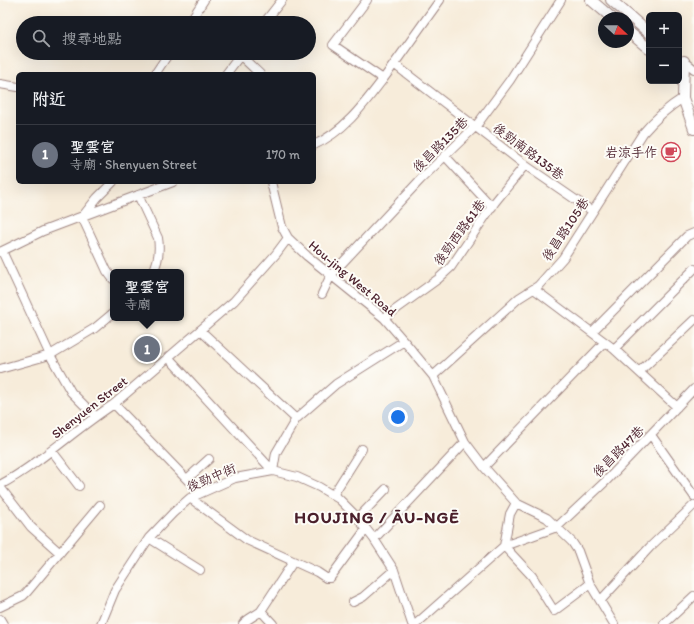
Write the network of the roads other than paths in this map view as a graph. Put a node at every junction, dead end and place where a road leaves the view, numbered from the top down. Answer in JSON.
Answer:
{"nodes":[{"id":1,"x":204,"y":0,"type":"edge"},
{"id":2,"x":282,"y":0,"type":"edge"},
{"id":3,"x":367,"y":0,"type":"edge"},
{"id":4,"x":440,"y":0,"type":"edge"},
{"id":5,"x":561,"y":0,"type":"edge"},
{"id":6,"x":590,"y":0,"type":"edge"},
{"id":7,"x":611,"y":0,"type":"edge"},
{"id":8,"x":605,"y":12,"type":"edge"},
{"id":9,"x":194,"y":16,"type":"edge"},
{"id":10,"x":269,"y":16,"type":"edge"},
{"id":11,"x":646,"y":30,"type":"edge"},
{"id":12,"x":634,"y":36,"type":"edge"},
{"id":13,"x":648,"y":48,"type":"edge"},
{"id":14,"x":164,"y":60,"type":"edge"},
{"id":15,"x":236,"y":60,"type":"edge"},
{"id":16,"x":247,"y":60,"type":"edge"},
{"id":17,"x":682,"y":61,"type":"edge"},
{"id":18,"x":394,"y":64,"type":"junction"},
{"id":19,"x":694,"y":70,"type":"edge"},
{"id":20,"x":156,"y":72,"type":"edge"},
{"id":21,"x":228,"y":72,"type":"edge"},
{"id":22,"x":258,"y":72,"type":"edge"},
{"id":23,"x":383,"y":79,"type":"junction"},
{"id":24,"x":682,"y":79,"type":"edge"},
{"id":25,"x":0,"y":84,"type":"edge"},
{"id":26,"x":16,"y":87,"type":"edge"},
{"id":27,"x":683,"y":98,"type":"junction"},
{"id":28,"x":476,"y":126,"type":"junction"},
{"id":29,"x":694,"y":130,"type":"edge"},
{"id":30,"x":316,"y":144,"type":"edge"},
{"id":31,"x":445,"y":156,"type":"junction"},
{"id":32,"x":525,"y":165,"type":"junction"},
{"id":33,"x":111,"y":184,"type":"edge"},
{"id":34,"x":167,"y":184,"type":"edge"},
{"id":35,"x":271,"y":184,"type":"edge"},
{"id":36,"x":138,"y":194,"type":"junction"},
{"id":37,"x":492,"y":207,"type":"junction"},
{"id":38,"x":592,"y":212,"type":"junction"},
{"id":39,"x":82,"y":216,"type":"junction"},
{"id":40,"x":694,"y":233,"type":"edge"},
{"id":41,"x":288,"y":238,"type":"junction"},
{"id":42,"x":1,"y":252,"type":"edge"},
{"id":43,"x":154,"y":269,"type":"edge"},
{"id":44,"x":694,"y":269,"type":"edge"},
{"id":45,"x":331,"y":275,"type":"junction"},
{"id":46,"x":110,"y":276,"type":"edge"},
{"id":47,"x":534,"y":289,"type":"junction"},
{"id":48,"x":322,"y":294,"type":"dead end"},
{"id":49,"x":110,"y":316,"type":"edge"},
{"id":50,"x":384,"y":318,"type":"junction"},
{"id":51,"x":694,"y":320,"type":"edge"},
{"id":52,"x":200,"y":330,"type":"junction"},
{"id":53,"x":592,"y":332,"type":"junction"},
{"id":54,"x":404,"y":341,"type":"junction"},
{"id":55,"x":605,"y":342,"type":"junction"},
{"id":56,"x":614,"y":349,"type":"junction"},
{"id":57,"x":50,"y":356,"type":"junction"},
{"id":58,"x":168,"y":357,"type":"junction"},
{"id":59,"x":0,"y":369,"type":"edge"},
{"id":60,"x":639,"y":372,"type":"junction"},
{"id":61,"x":433,"y":376,"type":"junction"},
{"id":62,"x":694,"y":389,"type":"edge"},
{"id":63,"x":114,"y":404,"type":"junction"},
{"id":64,"x":677,"y":407,"type":"junction"},
{"id":65,"x":95,"y":416,"type":"junction"},
{"id":66,"x":296,"y":419,"type":"junction"},
{"id":67,"x":651,"y":435,"type":"junction"},
{"id":68,"x":465,"y":442,"type":"junction"},
{"id":69,"x":362,"y":449,"type":"dead end"},
{"id":70,"x":52,"y":451,"type":"junction"},
{"id":71,"x":210,"y":459,"type":"dead end"},
{"id":72,"x":484,"y":467,"type":"junction"},
{"id":73,"x":273,"y":472,"type":"junction"},
{"id":74,"x":187,"y":479,"type":"junction"},
{"id":75,"x":0,"y":486,"type":"edge"},
{"id":76,"x":79,"y":486,"type":"dead end"},
{"id":77,"x":386,"y":489,"type":"dead end"},
{"id":78,"x":200,"y":493,"type":"junction"},
{"id":79,"x":333,"y":495,"type":"junction"},
{"id":80,"x":694,"y":496,"type":"edge"},
{"id":81,"x":190,"y":498,"type":"junction"},
{"id":82,"x":516,"y":503,"type":"junction"},
{"id":83,"x":100,"y":505,"type":"dead end"},
{"id":84,"x":694,"y":505,"type":"edge"},
{"id":85,"x":358,"y":518,"type":"junction"},
{"id":86,"x":557,"y":527,"type":"junction"},
{"id":87,"x":366,"y":529,"type":"junction"},
{"id":88,"x":150,"y":538,"type":"junction"},
{"id":89,"x":374,"y":539,"type":"junction"},
{"id":90,"x":504,"y":546,"type":"junction"},
{"id":91,"x":60,"y":553,"type":"junction"},
{"id":92,"x":294,"y":562,"type":"junction"},
{"id":93,"x":200,"y":570,"type":"dead end"},
{"id":94,"x":394,"y":570,"type":"junction"},
{"id":95,"x":590,"y":584,"type":"junction"},
{"id":96,"x":694,"y":596,"type":"edge"},
{"id":97,"x":600,"y":600,"type":"junction"},
{"id":98,"x":354,"y":602,"type":"dead end"},
{"id":99,"x":0,"y":607,"type":"edge"},
{"id":100,"x":261,"y":611,"type":"junction"},
{"id":101,"x":0,"y":619,"type":"edge"},
{"id":102,"x":3,"y":624,"type":"edge"},
{"id":103,"x":101,"y":624,"type":"edge"},
{"id":104,"x":243,"y":624,"type":"edge"},
{"id":105,"x":272,"y":624,"type":"edge"},
{"id":106,"x":412,"y":624,"type":"edge"},
{"id":107,"x":416,"y":624,"type":"edge"},
{"id":108,"x":614,"y":624,"type":"edge"},
{"id":109,"x":664,"y":624,"type":"edge"}],
"edges":[{"from":1,"to":9,"type":"street"},
{"from":2,"to":10,"type":"street"},
{"from":3,"to":23,"type":"street"},
{"from":4,"to":18,"type":"street"},
{"from":5,"to":28,"type":"street","name":"後昌路135巷"},
{"from":6,"to":8,"type":"street"},
{"from":7,"to":11,"type":"street"},
{"from":12,"to":13,"type":"street"},
{"from":14,"to":20,"type":"street"},
{"from":15,"to":21,"type":"street"},
{"from":16,"to":22,"type":"street"},
{"from":17,"to":19,"type":"street"},
{"from":18,"to":23,"type":"street"},
{"from":18,"to":28,"type":"street","name":"後勁南路135巷"},
{"from":23,"to":30,"type":"street"},
{"from":24,"to":27,"type":"street"},
{"from":25,"to":26,"type":"street"},
{"from":27,"to":29,"type":"street"},
{"from":27,"to":38,"type":"street","name":"後昌路105巷"},
{"from":28,"to":31,"type":"street","name":"後昌路135巷"},
{"from":28,"to":32,"type":"street","name":"後勁南路135巷"},
{"from":31,"to":37,"type":"street"},
{"from":31,"to":45,"type":"street","name":"後昌路135巷"},
{"from":32,"to":37,"type":"street","name":"後勁西路61巷"},
{"from":32,"to":38,"type":"street","name":"後勁南路135巷"},
{"from":33,"to":39,"type":"street"},
{"from":34,"to":36,"type":"street"},
{"from":35,"to":41,"type":"street","name":"Hou-jing West Road"},
{"from":36,"to":39,"type":"street"},
{"from":36,"to":43,"type":"street"},
{"from":37,"to":50,"type":"street","name":"後勁西路61巷"},
{"from":38,"to":47,"type":"street","name":"後昌路105巷"},
{"from":39,"to":42,"type":"street"},
{"from":39,"to":46,"type":"street"},
{"from":40,"to":53,"type":"street"},
{"from":41,"to":45,"type":"street","name":"Hou-jing West Road"},
{"from":41,"to":52,"type":"street","name":"Shenyuen Street"},
{"from":42,"to":57,"type":"street"},
{"from":44,"to":56,"type":"street"},
{"from":45,"to":48,"type":"street","name":"後昌路135巷"},
{"from":45,"to":50,"type":"street","name":"Hou-jing West Road"},
{"from":47,"to":53,"type":"street"},
{"from":47,"to":61,"type":"street","name":"後昌路105巷"},
{"from":49,"to":57,"type":"street"},
{"from":50,"to":54,"type":"street","name":"Hou-jing West Road"},
{"from":51,"to":60,"type":"street"},
{"from":52,"to":58,"type":"street","name":"Shenyuen Street"},
{"from":52,"to":66,"type":"street"},
{"from":53,"to":55,"type":"street"},
{"from":54,"to":61,"type":"street","name":"Hou-jing West Road"},
{"from":54,"to":66,"type":"street"},
{"from":55,"to":56,"type":"street"},
{"from":55,"to":72,"type":"street"},
{"from":56,"to":60,"type":"street"},
{"from":57,"to":59,"type":"street"},
{"from":57,"to":65,"type":"street"},
{"from":58,"to":63,"type":"street","name":"Shenyuen Street"},
{"from":58,"to":73,"type":"street"},
{"from":60,"to":64,"type":"street"},
{"from":61,"to":68,"type":"street","name":"Hou-jing West Road"},
{"from":62,"to":64,"type":"street","name":"後昌路47巷"},
{"from":63,"to":65,"type":"street","name":"Shenyuen Street"},
{"from":63,"to":74,"type":"street"},
{"from":64,"to":67,"type":"street","name":"後昌路47巷"},
{"from":65,"to":70,"type":"street","name":"Shenyuen Street"},
{"from":66,"to":73,"type":"street"},
{"from":67,"to":80,"type":"street"},
{"from":67,"to":86,"type":"street","name":"後昌路47巷"},
{"from":68,"to":72,"type":"street","name":"Hou-jing West Road"},
{"from":68,"to":89,"type":"street"},
{"from":69,"to":79,"type":"street"},
{"from":70,"to":75,"type":"street","name":"Shenyuen Street"},
{"from":70,"to":76,"type":"street"},
{"from":71,"to":74,"type":"street"},
{"from":72,"to":82,"type":"street","name":"Hou-jing West Road"},
{"from":73,"to":78,"type":"street","name":"後勁中街"},
{"from":73,"to":79,"type":"street","name":"後勁中街"},
{"from":74,"to":78,"type":"street"},
{"from":75,"to":91,"type":"street"},
{"from":77,"to":85,"type":"street"},
{"from":78,"to":81,"type":"street","name":"後勁中街"},
{"from":79,"to":85,"type":"street","name":"後勁中街"},
{"from":81,"to":88,"type":"street","name":"後勁中街"},
{"from":81,"to":92,"type":"street"},
{"from":82,"to":86,"type":"street","name":"Hou-jing West Road"},
{"from":82,"to":90,"type":"street"},
{"from":83,"to":91,"type":"street"},
{"from":84,"to":97,"type":"street"},
{"from":85,"to":87,"type":"street","name":"後勁中街"},
{"from":86,"to":90,"type":"street"},
{"from":86,"to":95,"type":"street","name":"Hou-jing West Road"},
{"from":87,"to":89,"type":"street","name":"後勁中街"},
{"from":87,"to":92,"type":"street"},
{"from":88,"to":93,"type":"street"},
{"from":88,"to":103,"type":"street","name":"後勁中街"},
{"from":89,"to":94,"type":"street","name":"後勁中街"},
{"from":90,"to":95,"type":"street"},
{"from":90,"to":107,"type":"street"},
{"from":91,"to":99,"type":"street"},
{"from":92,"to":100,"type":"street"},
{"from":94,"to":98,"type":"street"},
{"from":94,"to":106,"type":"street","name":"後勁中街"},
{"from":95,"to":97,"type":"street","name":"Hou-jing West Road"},
{"from":96,"to":109,"type":"street"},
{"from":97,"to":108,"type":"street","name":"Hou-jing West Road"},
{"from":100,"to":104,"type":"street"},
{"from":100,"to":105,"type":"street"},
{"from":101,"to":102,"type":"street"}]}
